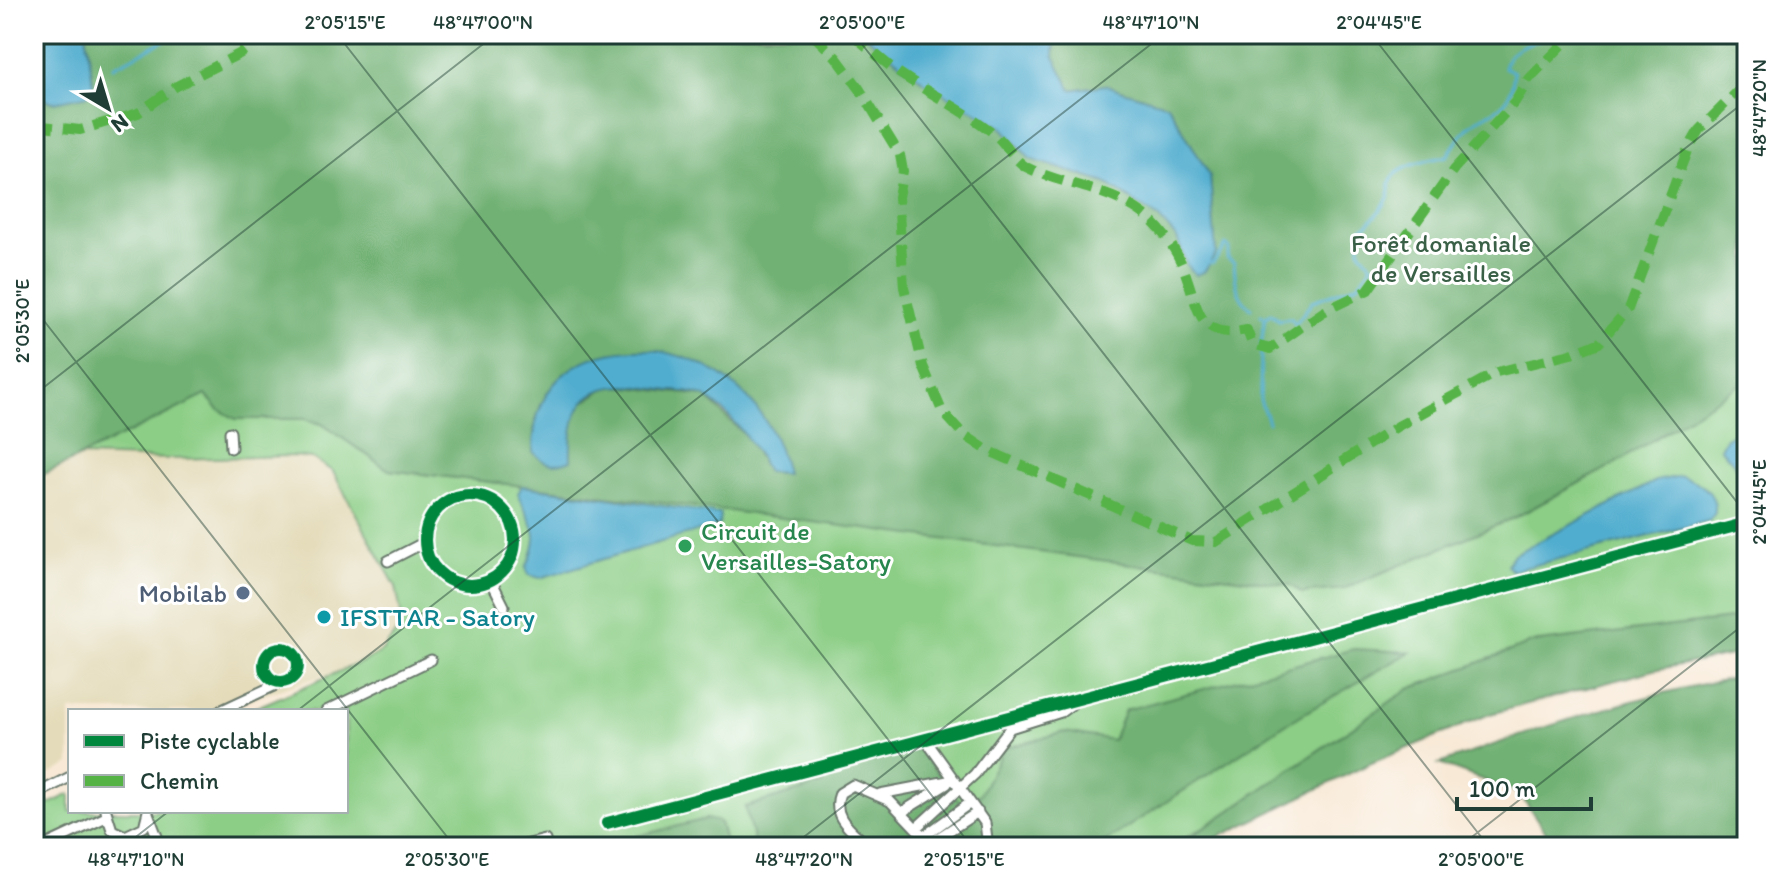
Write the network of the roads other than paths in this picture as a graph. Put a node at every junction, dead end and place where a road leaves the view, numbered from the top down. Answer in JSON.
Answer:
{"nodes":[{"id":1,"x":230,"y":432,"type":"dead end"},
{"id":2,"x":231,"y":448,"type":"dead end"},
{"id":3,"x":1747,"y":523,"type":"edge"},
{"id":4,"x":425,"y":542,"type":"junction"},
{"id":5,"x":388,"y":561,"type":"dead end"},
{"id":6,"x":491,"y":580,"type":"junction"},
{"id":7,"x":504,"y":606,"type":"dead end"},
{"id":8,"x":431,"y":660,"type":"dead end"},
{"id":9,"x":269,"y":677,"type":"junction"},
{"id":10,"x":283,"y":681,"type":"junction"},
{"id":11,"x":265,"y":690,"type":"junction"},
{"id":12,"x":1079,"y":699,"type":"junction"},
{"id":13,"x":224,"y":709,"type":"edge"},
{"id":14,"x":330,"y":709,"type":"edge"},
{"id":15,"x":925,"y":739,"type":"junction"},
{"id":16,"x":68,"y":778,"type":"edge"},
{"id":17,"x":956,"y":785,"type":"junction"},
{"id":18,"x":880,"y":794,"type":"junction"},
{"id":19,"x":34,"y":795,"type":"edge"},
{"id":20,"x":970,"y":803,"type":"junction"},
{"id":21,"x":902,"y":812,"type":"junction"},
{"id":22,"x":978,"y":812,"type":"junction"},
{"id":23,"x":148,"y":813,"type":"edge"},
{"id":24,"x":148,"y":813,"type":"edge"},
{"id":25,"x":106,"y":814,"type":"edge"},
{"id":26,"x":607,"y":823,"type":"dead end"},
{"id":27,"x":916,"y":828,"type":"junction"},
{"id":28,"x":923,"y":837,"type":"junction"},
{"id":29,"x":545,"y":840,"type":"dead end"},
{"id":30,"x":42,"y":847,"type":"edge"},
{"id":31,"x":161,"y":847,"type":"edge"},
{"id":32,"x":517,"y":847,"type":"edge"},
{"id":33,"x":869,"y":847,"type":"edge"},
{"id":34,"x":988,"y":847,"type":"edge"}],
"edges":[{"from":1,"to":2,"type":"street"},
{"from":3,"to":12,"type":"street"},
{"from":4,"to":5,"type":"street"},
{"from":4,"to":6,"type":"street"},
{"from":4,"to":6,"type":"street"},
{"from":6,"to":7,"type":"street"},
{"from":8,"to":14,"type":"street"},
{"from":9,"to":10,"type":"street"},
{"from":9,"to":10,"type":"street"},
{"from":9,"to":11,"type":"street"},
{"from":10,"to":11,"type":"street"},
{"from":11,"to":13,"type":"street"},
{"from":12,"to":15,"type":"street"},
{"from":12,"to":17,"type":"street"},
{"from":15,"to":17,"type":"street"},
{"from":15,"to":26,"type":"street"},
{"from":16,"to":19,"type":"street"},
{"from":17,"to":18,"type":"street"},
{"from":17,"to":20,"type":"street"},
{"from":17,"to":21,"type":"street"},
{"from":17,"to":27,"type":"street"},
{"from":18,"to":21,"type":"street"},
{"from":18,"to":33,"type":"street"},
{"from":20,"to":22,"type":"street"},
{"from":20,"to":28,"type":"street"},
{"from":21,"to":27,"type":"street"},
{"from":22,"to":28,"type":"street"},
{"from":22,"to":34,"type":"street"},
{"from":23,"to":25,"type":"street"},
{"from":24,"to":31,"type":"street"},
{"from":25,"to":30,"type":"street"},
{"from":27,"to":28,"type":"street"},
{"from":29,"to":32,"type":"street"}]}
